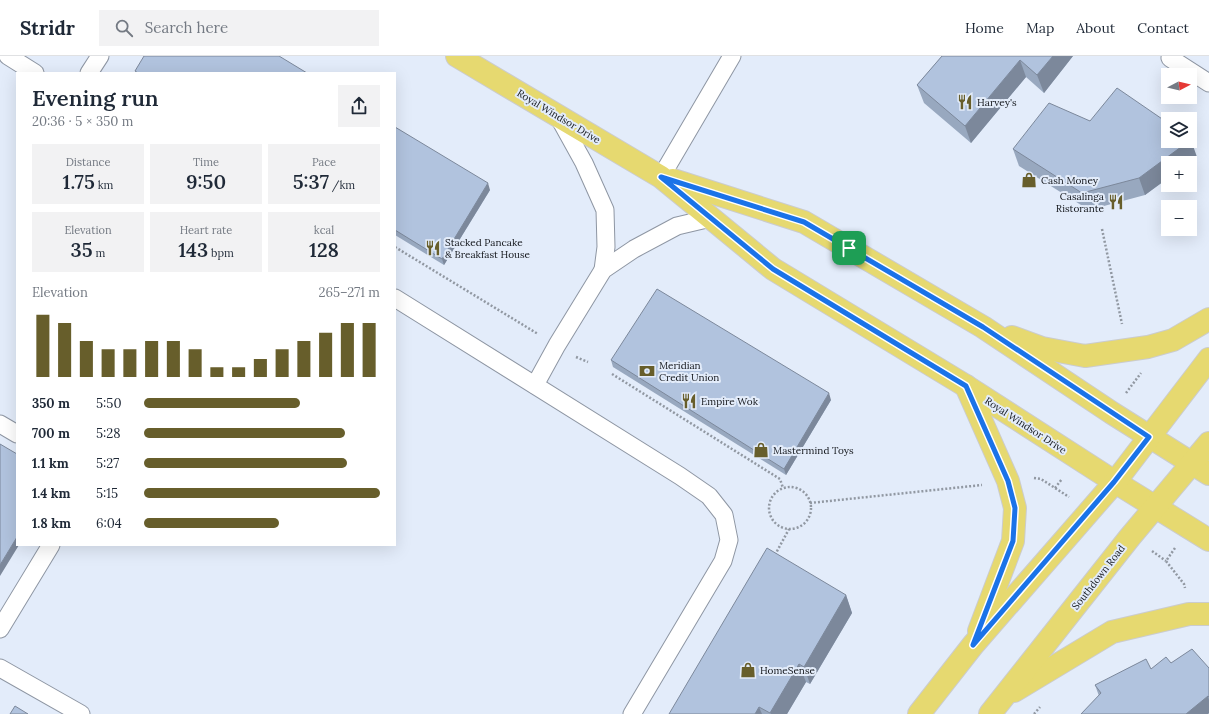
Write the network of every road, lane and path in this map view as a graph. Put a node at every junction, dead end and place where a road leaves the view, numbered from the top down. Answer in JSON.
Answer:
{"nodes":[{"id":1,"x":8,"y":56,"type":"edge"},
{"id":2,"x":100,"y":56,"type":"edge"},
{"id":3,"x":457,"y":56,"type":"edge"},
{"id":4,"x":732,"y":56,"type":"edge"},
{"id":5,"x":1170,"y":58,"type":"dead end"},
{"id":6,"x":33,"y":72,"type":"edge"},
{"id":7,"x":90,"y":72,"type":"edge"},
{"id":8,"x":1209,"y":83,"type":"edge"},
{"id":9,"x":558,"y":116,"type":"junction"},
{"id":10,"x":661,"y":177,"type":"junction"},
{"id":11,"x":711,"y":218,"type":"junction"},
{"id":12,"x":1102,"y":229,"type":"dead end"},
{"id":13,"x":396,"y":248,"type":"edge"},
{"id":14,"x":603,"y":270,"type":"junction"},
{"id":15,"x":396,"y":299,"type":"edge"},
{"id":16,"x":1209,"y":319,"type":"edge"},
{"id":17,"x":1122,"y":325,"type":"dead end"},
{"id":18,"x":983,"y":327,"type":"junction"},
{"id":19,"x":538,"y":334,"type":"dead end"},
{"id":20,"x":576,"y":356,"type":"dead end"},
{"id":21,"x":1209,"y":359,"type":"edge"},
{"id":22,"x":588,"y":362,"type":"dead end"},
{"id":23,"x":1142,"y":373,"type":"dead end"},
{"id":24,"x":612,"y":374,"type":"dead end"},
{"id":25,"x":535,"y":385,"type":"junction"},
{"id":26,"x":966,"y":386,"type":"junction"},
{"id":27,"x":1124,"y":396,"type":"dead end"},
{"id":28,"x":0,"y":424,"type":"edge"},
{"id":29,"x":16,"y":433,"type":"edge"},
{"id":30,"x":1149,"y":437,"type":"junction"},
{"id":31,"x":1209,"y":443,"type":"edge"},
{"id":32,"x":1200,"y":469,"type":"edge"},
{"id":33,"x":1029,"y":477,"type":"dead end"},
{"id":34,"x":1064,"y":477,"type":"dead end"},
{"id":35,"x":1114,"y":482,"type":"junction"},
{"id":36,"x":985,"y":485,"type":"dead end"},
{"id":37,"x":783,"y":488,"type":"junction"},
{"id":38,"x":1055,"y":488,"type":"junction"},
{"id":39,"x":1071,"y":499,"type":"dead end"},
{"id":40,"x":810,"y":503,"type":"junction"},
{"id":41,"x":1155,"y":507,"type":"junction"},
{"id":42,"x":789,"y":528,"type":"junction"},
{"id":43,"x":1209,"y":540,"type":"edge"},
{"id":44,"x":1179,"y":543,"type":"dead end"},
{"id":45,"x":50,"y":546,"type":"edge"},
{"id":46,"x":1150,"y":550,"type":"dead end"},
{"id":47,"x":774,"y":556,"type":"edge"},
{"id":48,"x":1166,"y":561,"type":"junction"},
{"id":49,"x":1185,"y":590,"type":"dead end"},
{"id":50,"x":1209,"y":614,"type":"edge"},
{"id":51,"x":0,"y":629,"type":"edge"},
{"id":52,"x":973,"y":645,"type":"junction"},
{"id":53,"x":0,"y":668,"type":"edge"},
{"id":54,"x":997,"y":706,"type":"edge"},
{"id":55,"x":81,"y":714,"type":"edge"},
{"id":56,"x":632,"y":714,"type":"edge"},
{"id":57,"x":919,"y":714,"type":"edge"}],
"edges":[{"from":1,"to":6,"type":"lane"},
{"from":2,"to":7,"type":"lane"},
{"from":3,"to":9,"type":"main road","name":"Royal Windsor Drive"},
{"from":4,"to":10,"type":"lane"},
{"from":5,"to":8,"type":"lane"},
{"from":9,"to":10,"type":"main road","name":"Royal Windsor Drive"},
{"from":9,"to":14,"type":"lane"},
{"from":10,"to":11,"type":"main road","name":"Royal Windsor Drive"},
{"from":10,"to":18,"type":"main road","name":"Royal Windsor Drive"},
{"from":11,"to":14,"type":"lane"},
{"from":11,"to":26,"type":"main road","name":"Royal Windsor Drive"},
{"from":12,"to":17,"type":"path"},
{"from":13,"to":19,"type":"path"},
{"from":14,"to":25,"type":"lane"},
{"from":15,"to":25,"type":"lane"},
{"from":16,"to":18,"type":"main road"},
{"from":18,"to":30,"type":"main road","name":"Royal Windsor Drive"},
{"from":20,"to":22,"type":"path"},
{"from":21,"to":30,"type":"main road"},
{"from":23,"to":27,"type":"path"},
{"from":24,"to":37,"type":"path"},
{"from":25,"to":56,"type":"lane"},
{"from":26,"to":35,"type":"main road","name":"Royal Windsor Drive"},
{"from":26,"to":52,"type":"main road"},
{"from":28,"to":29,"type":"lane"},
{"from":30,"to":32,"type":"main road","name":"Royal Windsor Drive"},
{"from":30,"to":35,"type":"main road"},
{"from":31,"to":32,"type":"main road","name":"Southdown Road"},
{"from":32,"to":41,"type":"main road","name":"Southdown Road"},
{"from":33,"to":38,"type":"path"},
{"from":34,"to":38,"type":"path"},
{"from":35,"to":41,"type":"main road","name":"Royal Windsor Drive"},
{"from":35,"to":52,"type":"main road"},
{"from":36,"to":40,"type":"path"},
{"from":37,"to":40,"type":"path"},
{"from":37,"to":42,"type":"path"},
{"from":38,"to":39,"type":"path"},
{"from":40,"to":42,"type":"path"},
{"from":41,"to":43,"type":"main road","name":"Royal Windsor Drive"},
{"from":41,"to":54,"type":"main road","name":"Southdown Road"},
{"from":42,"to":47,"type":"path"},
{"from":44,"to":48,"type":"path"},
{"from":45,"to":51,"type":"lane"},
{"from":46,"to":48,"type":"path"},
{"from":48,"to":49,"type":"path"},
{"from":50,"to":54,"type":"main road"},
{"from":52,"to":57,"type":"main road"},
{"from":53,"to":55,"type":"lane"}]}
